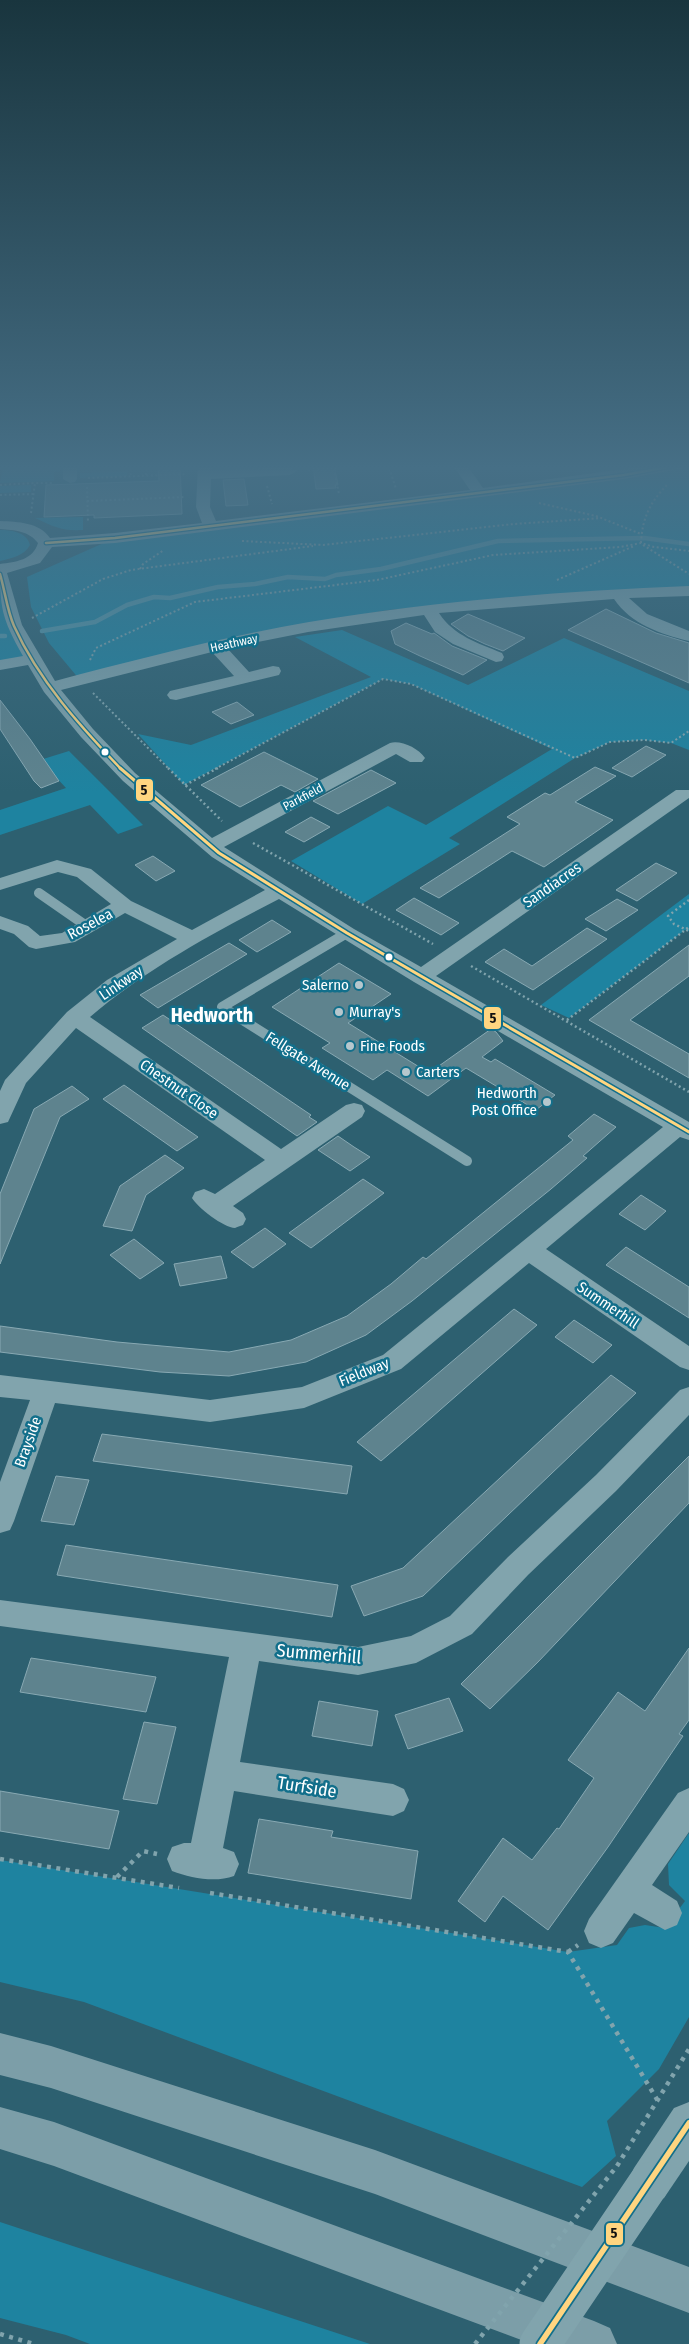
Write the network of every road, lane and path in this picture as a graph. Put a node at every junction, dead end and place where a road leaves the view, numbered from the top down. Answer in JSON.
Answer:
{"nodes":[{"id":1,"x":120,"y":573,"type":"edge"},
{"id":2,"x":408,"y":573,"type":"edge"},
{"id":3,"x":571,"y":573,"type":"edge"},
{"id":4,"x":0,"y":574,"type":"edge"},
{"id":5,"x":689,"y":591,"type":"edge"},
{"id":6,"x":619,"y":594,"type":"junction"},
{"id":7,"x":519,"y":600,"type":"junction"},
{"id":8,"x":428,"y":610,"type":"junction"},
{"id":9,"x":14,"y":624,"type":"junction"},
{"id":10,"x":689,"y":636,"type":"edge"},
{"id":11,"x":216,"y":646,"type":"junction"},
{"id":12,"x":496,"y":657,"type":"dead end"},
{"id":13,"x":33,"y":659,"type":"junction"},
{"id":14,"x":0,"y":665,"type":"edge"},
{"id":15,"x":273,"y":671,"type":"dead end"},
{"id":16,"x":245,"y":678,"type":"junction"},
{"id":17,"x":80,"y":680,"type":"junction"},
{"id":18,"x":50,"y":688,"type":"junction"},
{"id":19,"x":176,"y":695,"type":"dead end"},
{"id":20,"x":689,"y":731,"type":"edge"},
{"id":21,"x":416,"y":758,"type":"dead end"},
{"id":22,"x":184,"y":785,"type":"junction"},
{"id":23,"x":683,"y":794,"type":"dead end"},
{"id":24,"x":235,"y":833,"type":"junction"},
{"id":25,"x":211,"y":846,"type":"junction"},
{"id":26,"x":0,"y":884,"type":"edge"},
{"id":27,"x":279,"y":891,"type":"junction"},
{"id":28,"x":38,"y":893,"type":"dead end"},
{"id":29,"x":689,"y":900,"type":"edge"},
{"id":30,"x":124,"y":905,"type":"junction"},
{"id":31,"x":0,"y":922,"type":"edge"},
{"id":32,"x":88,"y":927,"type":"junction"},
{"id":33,"x":689,"y":927,"type":"edge"},
{"id":34,"x":687,"y":931,"type":"edge"},
{"id":35,"x":347,"y":933,"type":"junction"},
{"id":36,"x":192,"y":938,"type":"junction"},
{"id":37,"x":452,"y":955,"type":"junction"},
{"id":38,"x":421,"y":977,"type":"junction"},
{"id":39,"x":76,"y":1017,"type":"junction"},
{"id":40,"x":567,"y":1020,"type":"junction"},
{"id":41,"x":689,"y":1092,"type":"edge"},
{"id":42,"x":354,"y":1111,"type":"dead end"},
{"id":43,"x":0,"y":1116,"type":"edge"},
{"id":44,"x":684,"y":1129,"type":"edge"},
{"id":45,"x":282,"y":1161,"type":"junction"},
{"id":46,"x":467,"y":1161,"type":"dead end"},
{"id":47,"x":218,"y":1208,"type":"dead end"},
{"id":48,"x":528,"y":1250,"type":"junction"},
{"id":49,"x":689,"y":1360,"type":"edge"},
{"id":50,"x":0,"y":1386,"type":"edge"},
{"id":51,"x":46,"y":1392,"type":"junction"},
{"id":52,"x":689,"y":1398,"type":"edge"},
{"id":53,"x":0,"y":1521,"type":"edge"},
{"id":54,"x":0,"y":1613,"type":"edge"},
{"id":55,"x":247,"y":1646,"type":"junction"},
{"id":56,"x":221,"y":1774,"type":"junction"},
{"id":57,"x":393,"y":1800,"type":"dead end"},
{"id":58,"x":689,"y":1804,"type":"edge"},
{"id":59,"x":0,"y":1860,"type":"edge"},
{"id":60,"x":200,"y":1873,"type":"junction"},
{"id":61,"x":116,"y":1878,"type":"junction"},
{"id":62,"x":629,"y":1890,"type":"junction"},
{"id":63,"x":665,"y":1913,"type":"dead end"},
{"id":64,"x":601,"y":1931,"type":"dead end"},
{"id":65,"x":689,"y":2049,"type":"edge"},
{"id":66,"x":0,"y":2054,"type":"edge"},
{"id":67,"x":674,"y":2112,"type":"edge"},
{"id":68,"x":0,"y":2128,"type":"edge"},
{"id":69,"x":633,"y":2175,"type":"junction"},
{"id":70,"x":689,"y":2290,"type":"edge"},
{"id":71,"x":0,"y":2334,"type":"edge"},
{"id":72,"x":34,"y":2344,"type":"edge"},
{"id":73,"x":475,"y":2344,"type":"edge"},
{"id":74,"x":540,"y":2344,"type":"edge"},
{"id":75,"x":594,"y":2344,"type":"edge"}],
"edges":[{"from":1,"to":9,"type":"path"},
{"from":2,"to":17,"type":"path"},
{"from":3,"to":7,"type":"path"},
{"from":4,"to":9,"type":"street"},
{"from":5,"to":6,"type":"street","name":"Heathway"},
{"from":6,"to":7,"type":"street","name":"Heathway"},
{"from":6,"to":10,"type":"street"},
{"from":7,"to":8,"type":"street","name":"Heathway"},
{"from":8,"to":11,"type":"street","name":"Heathway"},
{"from":8,"to":12,"type":"street"},
{"from":9,"to":13,"type":"street"},
{"from":11,"to":16,"type":"street"},
{"from":11,"to":17,"type":"street","name":"Heathway"},
{"from":13,"to":14,"type":"street"},
{"from":13,"to":18,"type":"street"},
{"from":15,"to":16,"type":"street"},
{"from":16,"to":19,"type":"street"},
{"from":17,"to":18,"type":"street","name":"Heathway"},
{"from":17,"to":22,"type":"path"},
{"from":18,"to":25,"type":"street"},
{"from":20,"to":22,"type":"path"},
{"from":21,"to":24,"type":"street","name":"Parkfield"},
{"from":22,"to":24,"type":"path"},
{"from":23,"to":37,"type":"street","name":"Sandiacres"},
{"from":24,"to":25,"type":"street","name":"Parkfield"},
{"from":24,"to":37,"type":"path"},
{"from":25,"to":27,"type":"street"},
{"from":26,"to":30,"type":"street","name":"Roselea"},
{"from":27,"to":35,"type":"street"},
{"from":27,"to":36,"type":"street","name":"Linkway"},
{"from":28,"to":32,"type":"lane"},
{"from":29,"to":34,"type":"path"},
{"from":30,"to":32,"type":"street","name":"Roselea"},
{"from":30,"to":36,"type":"street","name":"Roselea"},
{"from":31,"to":32,"type":"street","name":"Roselea"},
{"from":33,"to":34,"type":"path"},
{"from":34,"to":40,"type":"path"},
{"from":35,"to":38,"type":"street"},
{"from":35,"to":46,"type":"lane","name":"Fellgate Avenue"},
{"from":36,"to":39,"type":"street","name":"Linkway"},
{"from":37,"to":38,"type":"street","name":"Sandiacres"},
{"from":37,"to":40,"type":"path"},
{"from":38,"to":44,"type":"street"},
{"from":39,"to":43,"type":"street","name":"Linkway"},
{"from":39,"to":45,"type":"street","name":"Chestnut Close"},
{"from":40,"to":41,"type":"path"},
{"from":42,"to":45,"type":"street"},
{"from":44,"to":48,"type":"street","name":"Fieldway"},
{"from":45,"to":47,"type":"street"},
{"from":48,"to":49,"type":"street","name":"Summerhill"},
{"from":48,"to":51,"type":"street","name":"Fieldway"},
{"from":50,"to":51,"type":"street","name":"Fieldway"},
{"from":51,"to":53,"type":"street","name":"Brayside"},
{"from":52,"to":55,"type":"street","name":"Summerhill"},
{"from":54,"to":55,"type":"street","name":"Summerhill"},
{"from":55,"to":56,"type":"street"},
{"from":56,"to":57,"type":"street","name":"Turfside"},
{"from":56,"to":60,"type":"street"},
{"from":58,"to":62,"type":"street"},
{"from":59,"to":61,"type":"path"},
{"from":60,"to":61,"type":"path"},
{"from":60,"to":61,"type":"path"},
{"from":60,"to":67,"type":"path"},
{"from":62,"to":63,"type":"street"},
{"from":62,"to":64,"type":"street"},
{"from":65,"to":67,"type":"path"},
{"from":66,"to":70,"type":"highway"},
{"from":67,"to":69,"type":"street"},
{"from":67,"to":69,"type":"path"},
{"from":68,"to":75,"type":"highway"},
{"from":69,"to":73,"type":"path","bridge":true},
{"from":69,"to":74,"type":"street","bridge":true},
{"from":71,"to":72,"type":"path"}]}
